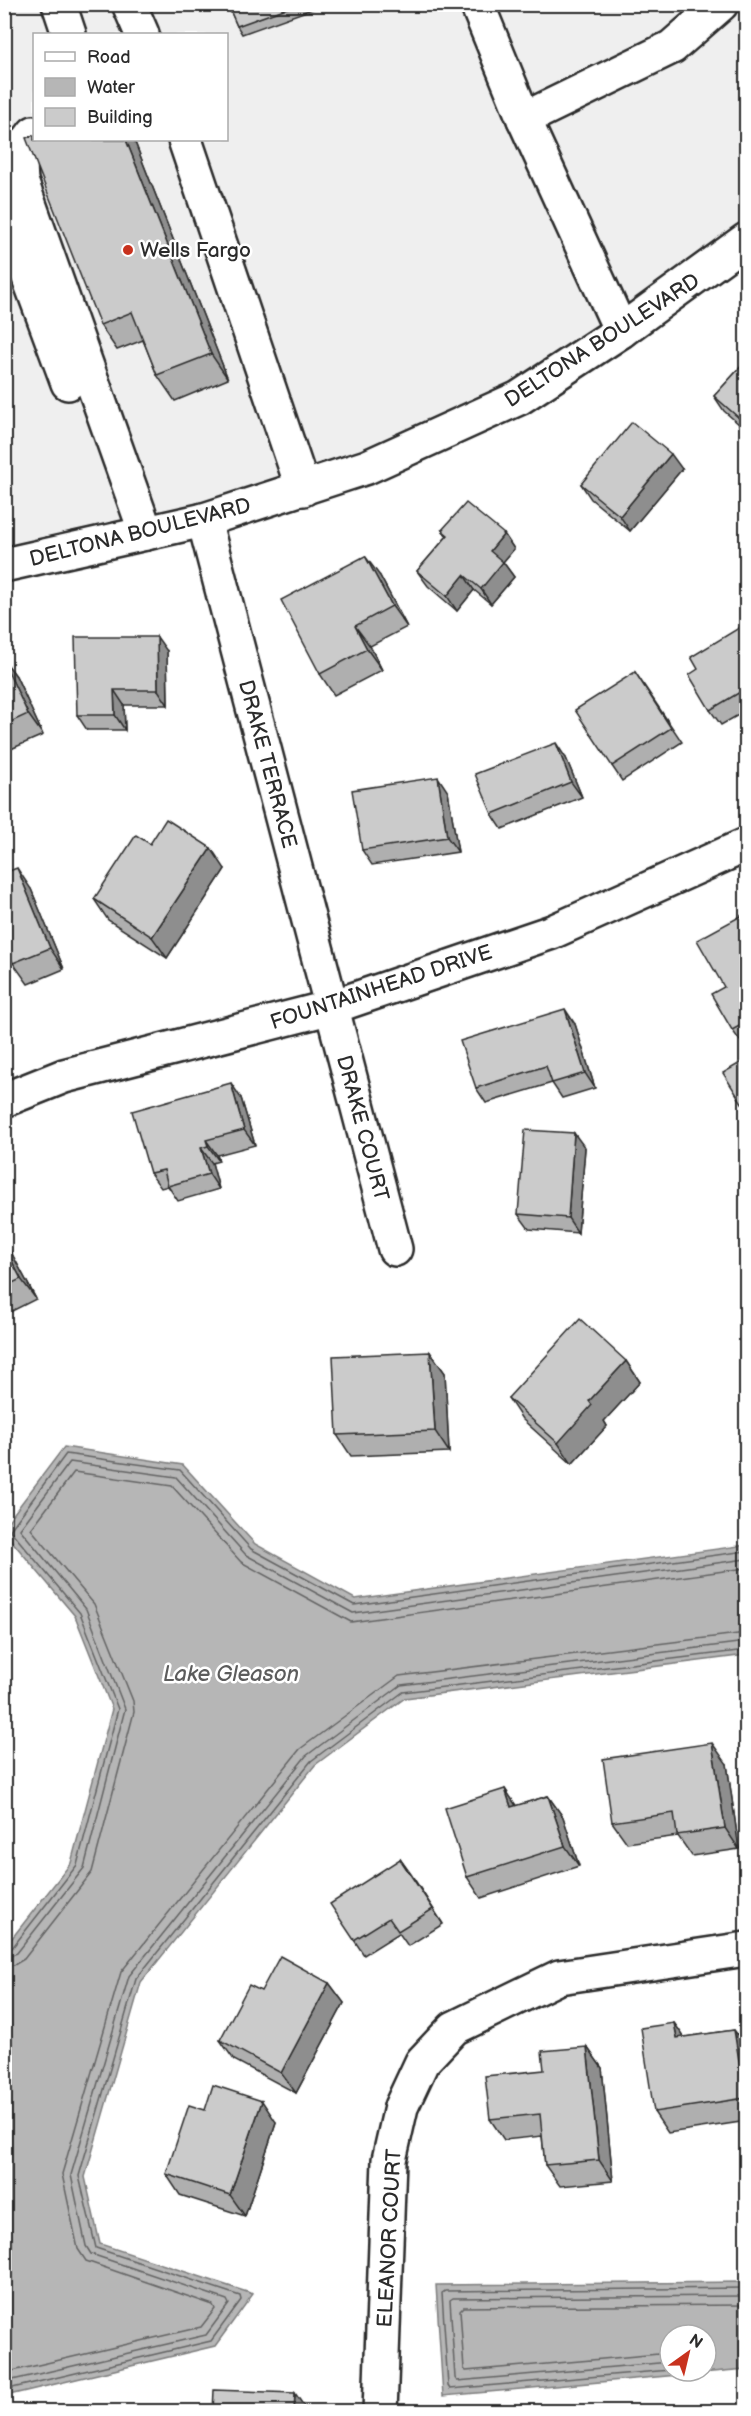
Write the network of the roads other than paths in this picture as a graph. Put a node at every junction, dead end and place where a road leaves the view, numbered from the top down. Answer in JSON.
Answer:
{"nodes":[{"id":1,"x":59,"y":4,"type":"edge"},
{"id":2,"x":129,"y":4,"type":"edge"},
{"id":3,"x":477,"y":4,"type":"edge"},
{"id":4,"x":721,"y":4,"type":"edge"},
{"id":5,"x":69,"y":33,"type":"edge"},
{"id":6,"x":141,"y":33,"type":"edge"},
{"id":7,"x":524,"y":119,"type":"junction"},
{"id":8,"x":33,"y":134,"type":"edge"},
{"id":9,"x":185,"y":141,"type":"edge"},
{"id":10,"x":4,"y":210,"type":"edge"},
{"id":11,"x":747,"y":240,"type":"edge"},
{"id":12,"x":621,"y":331,"type":"junction"},
{"id":13,"x":108,"y":428,"type":"junction"},
{"id":14,"x":303,"y":489,"type":"junction"},
{"id":15,"x":204,"y":520,"type":"junction"},
{"id":16,"x":146,"y":533,"type":"junction"},
{"id":17,"x":4,"y":565,"type":"edge"},
{"id":18,"x":747,"y":844,"type":"edge"},
{"id":19,"x":332,"y":1007,"type":"junction"},
{"id":20,"x":4,"y":1100,"type":"edge"},
{"id":21,"x":394,"y":1249,"type":"dead end"},
{"id":22,"x":747,"y":1949,"type":"edge"},
{"id":23,"x":380,"y":2412,"type":"edge"}],
"edges":[{"from":1,"to":5,"type":"street"},
{"from":2,"to":6,"type":"street"},
{"from":3,"to":7,"type":"street"},
{"from":4,"to":7,"type":"street"},
{"from":7,"to":12,"type":"street"},
{"from":8,"to":13,"type":"street"},
{"from":9,"to":14,"type":"street"},
{"from":10,"to":13,"type":"street"},
{"from":11,"to":12,"type":"street","name":"DELTONA BOULEVARD"},
{"from":12,"to":14,"type":"street","name":"DELTONA BOULEVARD"},
{"from":13,"to":16,"type":"street"},
{"from":14,"to":15,"type":"street","name":"DELTONA BOULEVARD"},
{"from":15,"to":16,"type":"street","name":"DELTONA BOULEVARD"},
{"from":15,"to":19,"type":"street","name":"DRAKE TERRACE"},
{"from":16,"to":17,"type":"street","name":"DELTONA BOULEVARD"},
{"from":18,"to":19,"type":"street","name":"FOUNTAINHEAD DRIVE"},
{"from":19,"to":20,"type":"street","name":"FOUNTAINHEAD DRIVE"},
{"from":19,"to":21,"type":"street","name":"DRAKE COURT"},
{"from":22,"to":23,"type":"street","name":"ELEANOR COURT"}]}
